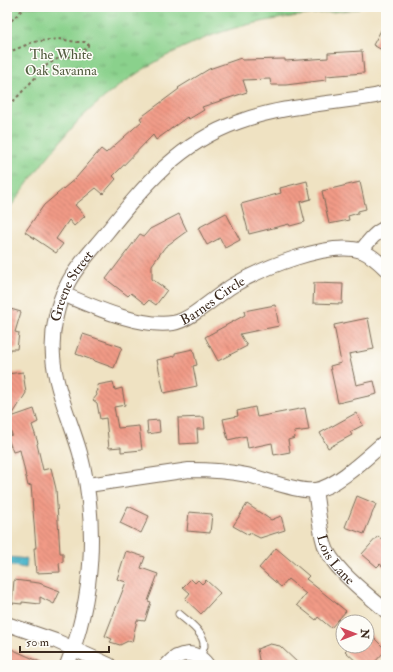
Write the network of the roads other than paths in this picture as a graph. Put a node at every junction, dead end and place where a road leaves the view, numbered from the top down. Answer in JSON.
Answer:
{"nodes":[{"id":1,"x":386,"y":93,"type":"edge"},
{"id":2,"x":386,"y":228,"type":"edge"},
{"id":3,"x":361,"y":251,"type":"junction"},
{"id":4,"x":386,"y":269,"type":"edge"},
{"id":5,"x":63,"y":294,"type":"junction"},
{"id":6,"x":386,"y":442,"type":"edge"},
{"id":7,"x":88,"y":485,"type":"junction"},
{"id":8,"x":315,"y":490,"type":"junction"},
{"id":9,"x":386,"y":611,"type":"edge"},
{"id":10,"x":179,"y":614,"type":"dead end"},
{"id":11,"x":7,"y":624,"type":"edge"},
{"id":12,"x":73,"y":648,"type":"junction"},
{"id":13,"x":204,"y":661,"type":"edge"},
{"id":14,"x":67,"y":665,"type":"edge"},
{"id":15,"x":109,"y":665,"type":"edge"},
{"id":16,"x":167,"y":665,"type":"edge"}],
"edges":[{"from":1,"to":5,"type":"street","name":"Greene Street"},
{"from":2,"to":3,"type":"street"},
{"from":3,"to":4,"type":"street","name":"Barnes Circle"},
{"from":3,"to":5,"type":"street","name":"Barnes Circle"},
{"from":5,"to":7,"type":"street","name":"Greene Street"},
{"from":6,"to":8,"type":"street"},
{"from":7,"to":8,"type":"street"},
{"from":7,"to":12,"type":"street","name":"Greene Street"},
{"from":8,"to":9,"type":"street","name":"Lois Lane"},
{"from":10,"to":13,"type":"lane"},
{"from":11,"to":12,"type":"street"},
{"from":12,"to":14,"type":"street","name":"Greene Street"},
{"from":12,"to":15,"type":"street"},
{"from":13,"to":16,"type":"street"}]}
